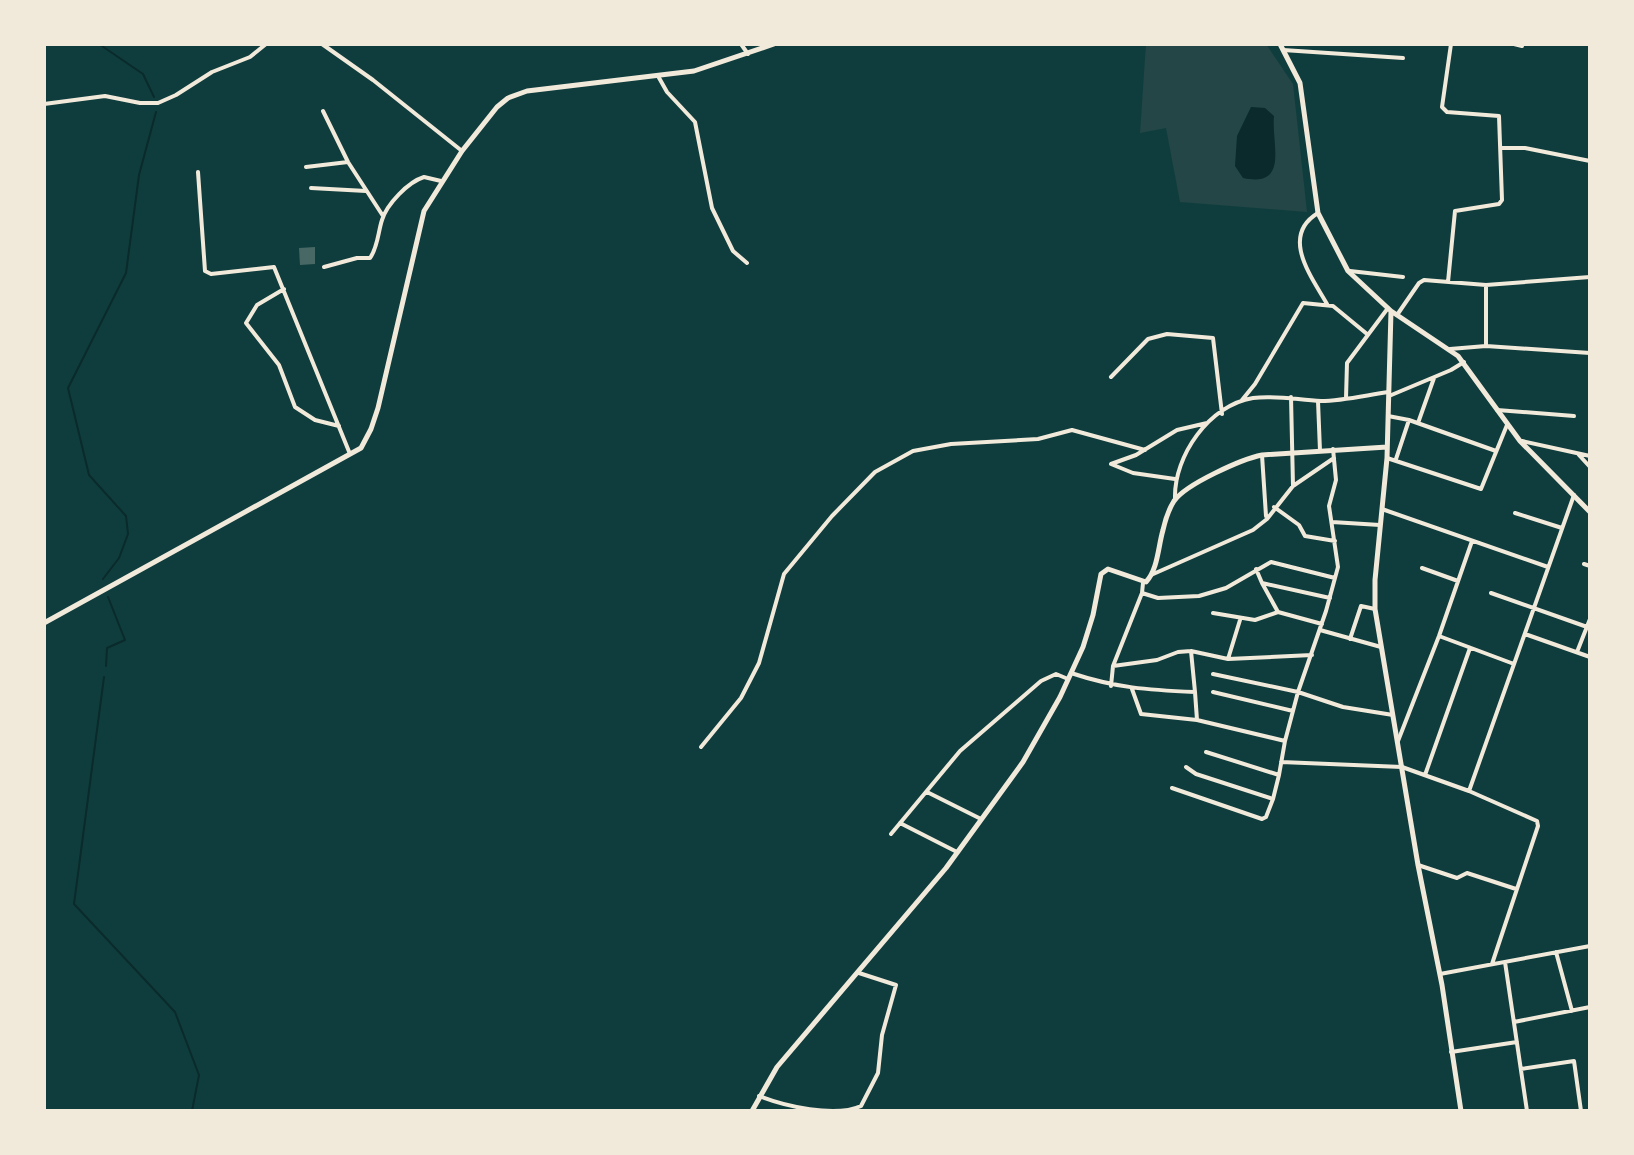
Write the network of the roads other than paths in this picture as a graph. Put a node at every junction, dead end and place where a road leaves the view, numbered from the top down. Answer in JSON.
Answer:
{"nodes":[{"id":1,"x":266,"y":44,"type":"edge"},
{"id":2,"x":322,"y":44,"type":"edge"},
{"id":3,"x":741,"y":44,"type":"edge"},
{"id":4,"x":774,"y":44,"type":"edge"},
{"id":5,"x":1451,"y":44,"type":"edge"},
{"id":6,"x":1514,"y":44,"type":"edge"},
{"id":7,"x":1522,"y":46,"type":"edge"},
{"id":8,"x":1282,"y":47,"type":"edge"},
{"id":9,"x":748,"y":54,"type":"junction"},
{"id":10,"x":1403,"y":58,"type":"dead end"},
{"id":11,"x":658,"y":76,"type":"junction"},
{"id":12,"x":44,"y":104,"type":"edge"},
{"id":13,"x":323,"y":111,"type":"dead end"},
{"id":14,"x":1501,"y":148,"type":"junction"},
{"id":15,"x":462,"y":151,"type":"junction"},
{"id":16,"x":1590,"y":161,"type":"edge"},
{"id":17,"x":348,"y":162,"type":"junction"},
{"id":18,"x":306,"y":167,"type":"dead end"},
{"id":19,"x":198,"y":172,"type":"dead end"},
{"id":20,"x":441,"y":181,"type":"junction"},
{"id":21,"x":311,"y":188,"type":"dead end"},
{"id":22,"x":366,"y":191,"type":"junction"},
{"id":23,"x":1318,"y":213,"type":"junction"},
{"id":24,"x":383,"y":216,"type":"junction"},
{"id":25,"x":747,"y":263,"type":"dead end"},
{"id":26,"x":324,"y":267,"type":"dead end"},
{"id":27,"x":1348,"y":271,"type":"junction"},
{"id":28,"x":1403,"y":277,"type":"dead end"},
{"id":29,"x":1590,"y":277,"type":"edge"},
{"id":30,"x":1448,"y":282,"type":"junction"},
{"id":31,"x":1486,"y":285,"type":"junction"},
{"id":32,"x":284,"y":289,"type":"junction"},
{"id":33,"x":1327,"y":304,"type":"junction"},
{"id":34,"x":1394,"y":312,"type":"junction"},
{"id":35,"x":1367,"y":334,"type":"junction"},
{"id":36,"x":1486,"y":346,"type":"junction"},
{"id":37,"x":1450,"y":349,"type":"junction"},
{"id":38,"x":1590,"y":353,"type":"edge"},
{"id":39,"x":1464,"y":362,"type":"junction"},
{"id":40,"x":1111,"y":377,"type":"dead end"},
{"id":41,"x":1434,"y":378,"type":"junction"},
{"id":42,"x":1389,"y":394,"type":"junction"},
{"id":43,"x":1291,"y":397,"type":"junction"},
{"id":44,"x":1346,"y":398,"type":"junction"},
{"id":45,"x":1318,"y":401,"type":"junction"},
{"id":46,"x":1240,"y":402,"type":"junction"},
{"id":47,"x":1497,"y":410,"type":"junction"},
{"id":48,"x":1222,"y":414,"type":"junction"},
{"id":49,"x":1388,"y":416,"type":"junction"},
{"id":50,"x":1574,"y":416,"type":"dead end"},
{"id":51,"x":1409,"y":420,"type":"junction"},
{"id":52,"x":1207,"y":423,"type":"junction"},
{"id":53,"x":1418,"y":423,"type":"junction"},
{"id":54,"x":1507,"y":425,"type":"junction"},
{"id":55,"x":339,"y":427,"type":"junction"},
{"id":56,"x":1520,"y":441,"type":"junction"},
{"id":57,"x":1387,"y":447,"type":"junction"},
{"id":58,"x":1333,"y":449,"type":"junction"},
{"id":59,"x":1145,"y":450,"type":"junction"},
{"id":60,"x":1320,"y":451,"type":"junction"},
{"id":61,"x":1496,"y":451,"type":"junction"},
{"id":62,"x":1291,"y":453,"type":"junction"},
{"id":63,"x":1577,"y":453,"type":"junction"},
{"id":64,"x":350,"y":454,"type":"junction"},
{"id":65,"x":1262,"y":455,"type":"junction"},
{"id":66,"x":1590,"y":455,"type":"edge"},
{"id":67,"x":1334,"y":458,"type":"junction"},
{"id":68,"x":1387,"y":458,"type":"junction"},
{"id":69,"x":1396,"y":460,"type":"junction"},
{"id":70,"x":1590,"y":467,"type":"edge"},
{"id":71,"x":1175,"y":479,"type":"junction"},
{"id":72,"x":1293,"y":486,"type":"junction"},
{"id":73,"x":1574,"y":495,"type":"junction"},
{"id":74,"x":1175,"y":499,"type":"junction"},
{"id":75,"x":1274,"y":507,"type":"junction"},
{"id":76,"x":1382,"y":509,"type":"junction"},
{"id":77,"x":1590,"y":512,"type":"edge"},
{"id":78,"x":1515,"y":513,"type":"dead end"},
{"id":79,"x":1267,"y":519,"type":"junction"},
{"id":80,"x":1332,"y":522,"type":"junction"},
{"id":81,"x":1380,"y":525,"type":"junction"},
{"id":82,"x":1562,"y":528,"type":"junction"},
{"id":83,"x":1335,"y":541,"type":"junction"},
{"id":84,"x":1472,"y":541,"type":"junction"},
{"id":85,"x":1548,"y":567,"type":"junction"},
{"id":86,"x":1422,"y":568,"type":"dead end"},
{"id":87,"x":1256,"y":569,"type":"junction"},
{"id":88,"x":1151,"y":575,"type":"junction"},
{"id":89,"x":1335,"y":578,"type":"junction"},
{"id":90,"x":1458,"y":581,"type":"junction"},
{"id":91,"x":1143,"y":583,"type":"junction"},
{"id":92,"x":1262,"y":583,"type":"junction"},
{"id":93,"x":1142,"y":593,"type":"junction"},
{"id":94,"x":1491,"y":593,"type":"dead end"},
{"id":95,"x":1330,"y":598,"type":"junction"},
{"id":96,"x":1534,"y":607,"type":"junction"},
{"id":97,"x":1375,"y":609,"type":"junction"},
{"id":98,"x":1278,"y":612,"type":"junction"},
{"id":99,"x":1213,"y":613,"type":"dead end"},
{"id":100,"x":1590,"y":619,"type":"edge"},
{"id":101,"x":1240,"y":620,"type":"junction"},
{"id":102,"x":44,"y":623,"type":"edge"},
{"id":103,"x":1322,"y":624,"type":"junction"},
{"id":104,"x":1588,"y":627,"type":"edge"},
{"id":105,"x":1320,"y":630,"type":"junction"},
{"id":106,"x":1525,"y":634,"type":"junction"},
{"id":107,"x":1439,"y":636,"type":"junction"},
{"id":108,"x":1350,"y":639,"type":"junction"},
{"id":109,"x":1381,"y":647,"type":"junction"},
{"id":110,"x":1470,"y":648,"type":"junction"},
{"id":111,"x":1191,"y":651,"type":"junction"},
{"id":112,"x":1577,"y":652,"type":"junction"},
{"id":113,"x":1312,"y":655,"type":"junction"},
{"id":114,"x":1590,"y":657,"type":"edge"},
{"id":115,"x":1228,"y":659,"type":"junction"},
{"id":116,"x":1514,"y":664,"type":"junction"},
{"id":117,"x":1113,"y":666,"type":"junction"},
{"id":118,"x":1213,"y":674,"type":"dead end"},
{"id":119,"x":1070,"y":676,"type":"junction"},
{"id":120,"x":1111,"y":686,"type":"junction"},
{"id":121,"x":1132,"y":689,"type":"junction"},
{"id":122,"x":1195,"y":692,"type":"junction"},
{"id":123,"x":1213,"y":692,"type":"dead end"},
{"id":124,"x":1298,"y":692,"type":"junction"},
{"id":125,"x":1293,"y":711,"type":"junction"},
{"id":126,"x":1393,"y":715,"type":"junction"},
{"id":127,"x":1197,"y":720,"type":"junction"},
{"id":128,"x":1285,"y":741,"type":"junction"},
{"id":129,"x":1398,"y":741,"type":"junction"},
{"id":130,"x":701,"y":747,"type":"dead end"},
{"id":131,"x":1206,"y":752,"type":"dead end"},
{"id":132,"x":1281,"y":762,"type":"junction"},
{"id":133,"x":1186,"y":767,"type":"dead end"},
{"id":134,"x":1402,"y":767,"type":"junction"},
{"id":135,"x":1279,"y":775,"type":"junction"},
{"id":136,"x":1425,"y":775,"type":"junction"},
{"id":137,"x":1172,"y":788,"type":"dead end"},
{"id":138,"x":1469,"y":791,"type":"junction"},
{"id":139,"x":927,"y":792,"type":"junction"},
{"id":140,"x":1273,"y":799,"type":"junction"},
{"id":141,"x":981,"y":819,"type":"junction"},
{"id":142,"x":900,"y":823,"type":"junction"},
{"id":143,"x":891,"y":834,"type":"dead end"},
{"id":144,"x":957,"y":852,"type":"junction"},
{"id":145,"x":1418,"y":865,"type":"junction"},
{"id":146,"x":1516,"y":889,"type":"junction"},
{"id":147,"x":1590,"y":946,"type":"edge"},
{"id":148,"x":1556,"y":952,"type":"junction"},
{"id":149,"x":1505,"y":962,"type":"junction"},
{"id":150,"x":1492,"y":964,"type":"junction"},
{"id":151,"x":859,"y":973,"type":"junction"},
{"id":152,"x":1440,"y":974,"type":"junction"},
{"id":153,"x":1590,"y":1007,"type":"edge"},
{"id":154,"x":1572,"y":1011,"type":"junction"},
{"id":155,"x":1514,"y":1022,"type":"junction"},
{"id":156,"x":1517,"y":1042,"type":"junction"},
{"id":157,"x":1451,"y":1052,"type":"junction"},
{"id":158,"x":1521,"y":1069,"type":"junction"},
{"id":159,"x":759,"y":1096,"type":"junction"},
{"id":160,"x":836,"y":1110,"type":"edge"},
{"id":161,"x":856,"y":1110,"type":"edge"},
{"id":162,"x":752,"y":1111,"type":"edge"},
{"id":163,"x":1461,"y":1111,"type":"edge"},
{"id":164,"x":1527,"y":1111,"type":"edge"},
{"id":165,"x":1581,"y":1111,"type":"edge"}],
"edges":[{"from":1,"to":12,"type":"street"},
{"from":2,"to":15,"type":"street"},
{"from":3,"to":9,"type":"street"},
{"from":4,"to":9,"type":"street"},
{"from":5,"to":14,"type":"street"},
{"from":6,"to":7,"type":"street"},
{"from":8,"to":10,"type":"street"},
{"from":8,"to":23,"type":"street"},
{"from":9,"to":11,"type":"street"},
{"from":11,"to":15,"type":"street"},
{"from":11,"to":25,"type":"street"},
{"from":13,"to":17,"type":"street"},
{"from":14,"to":16,"type":"street"},
{"from":14,"to":30,"type":"street"},
{"from":15,"to":20,"type":"street"},
{"from":17,"to":18,"type":"street"},
{"from":17,"to":22,"type":"street"},
{"from":19,"to":32,"type":"street"},
{"from":20,"to":24,"type":"street"},
{"from":20,"to":64,"type":"street"},
{"from":21,"to":22,"type":"street"},
{"from":22,"to":24,"type":"street"},
{"from":23,"to":27,"type":"street"},
{"from":23,"to":33,"type":"street"},
{"from":24,"to":26,"type":"street"},
{"from":27,"to":28,"type":"street"},
{"from":27,"to":34,"type":"street"},
{"from":29,"to":31,"type":"street"},
{"from":30,"to":31,"type":"street"},
{"from":30,"to":34,"type":"street"},
{"from":31,"to":36,"type":"street"},
{"from":32,"to":55,"type":"street"},
{"from":32,"to":55,"type":"street"},
{"from":33,"to":35,"type":"street"},
{"from":33,"to":46,"type":"street"},
{"from":34,"to":35,"type":"street"},
{"from":34,"to":37,"type":"street"},
{"from":34,"to":42,"type":"street"},
{"from":35,"to":44,"type":"street"},
{"from":36,"to":37,"type":"street"},
{"from":36,"to":38,"type":"street"},
{"from":37,"to":39,"type":"street"},
{"from":39,"to":41,"type":"street"},
{"from":39,"to":47,"type":"street"},
{"from":40,"to":48,"type":"street"},
{"from":41,"to":42,"type":"street"},
{"from":41,"to":53,"type":"street"},
{"from":42,"to":44,"type":"street"},
{"from":42,"to":49,"type":"street"},
{"from":43,"to":45,"type":"street"},
{"from":43,"to":46,"type":"street"},
{"from":43,"to":62,"type":"street"},
{"from":44,"to":45,"type":"street"},
{"from":45,"to":60,"type":"street"},
{"from":46,"to":48,"type":"street"},
{"from":47,"to":50,"type":"street"},
{"from":47,"to":54,"type":"street"},
{"from":48,"to":52,"type":"street"},
{"from":49,"to":51,"type":"street"},
{"from":49,"to":57,"type":"street"},
{"from":51,"to":53,"type":"street"},
{"from":51,"to":69,"type":"street"},
{"from":52,"to":59,"type":"street"},
{"from":52,"to":71,"type":"street"},
{"from":53,"to":61,"type":"street"},
{"from":54,"to":56,"type":"street"},
{"from":54,"to":61,"type":"street"},
{"from":55,"to":64,"type":"street"},
{"from":56,"to":63,"type":"street"},
{"from":56,"to":73,"type":"street"},
{"from":57,"to":58,"type":"street"},
{"from":57,"to":68,"type":"street"},
{"from":58,"to":60,"type":"street"},
{"from":58,"to":67,"type":"street"},
{"from":59,"to":71,"type":"street"},
{"from":59,"to":130,"type":"street"},
{"from":60,"to":62,"type":"street"},
{"from":61,"to":69,"type":"street"},
{"from":62,"to":65,"type":"street"},
{"from":62,"to":72,"type":"street"},
{"from":63,"to":66,"type":"street"},
{"from":63,"to":70,"type":"street"},
{"from":64,"to":102,"type":"street"},
{"from":65,"to":74,"type":"street"},
{"from":65,"to":79,"type":"street"},
{"from":67,"to":72,"type":"street"},
{"from":67,"to":80,"type":"street"},
{"from":68,"to":69,"type":"street"},
{"from":68,"to":76,"type":"street"},
{"from":71,"to":74,"type":"street"},
{"from":72,"to":75,"type":"street"},
{"from":73,"to":77,"type":"street"},
{"from":73,"to":82,"type":"street"},
{"from":74,"to":88,"type":"street"},
{"from":75,"to":79,"type":"street"},
{"from":75,"to":83,"type":"street"},
{"from":76,"to":81,"type":"street"},
{"from":76,"to":84,"type":"street"},
{"from":78,"to":82,"type":"street"},
{"from":79,"to":88,"type":"street"},
{"from":80,"to":81,"type":"street"},
{"from":80,"to":83,"type":"street"},
{"from":81,"to":97,"type":"street"},
{"from":82,"to":85,"type":"street"},
{"from":83,"to":89,"type":"street"},
{"from":84,"to":85,"type":"street"},
{"from":84,"to":90,"type":"street"},
{"from":85,"to":96,"type":"street"},
{"from":86,"to":90,"type":"street"},
{"from":87,"to":89,"type":"street"},
{"from":87,"to":92,"type":"street"},
{"from":87,"to":93,"type":"street"},
{"from":88,"to":91,"type":"street"},
{"from":89,"to":95,"type":"street"},
{"from":90,"to":107,"type":"street"},
{"from":91,"to":93,"type":"street"},
{"from":91,"to":119,"type":"street"},
{"from":92,"to":95,"type":"street"},
{"from":92,"to":98,"type":"street"},
{"from":93,"to":117,"type":"street"},
{"from":94,"to":96,"type":"street"},
{"from":95,"to":103,"type":"street"},
{"from":96,"to":104,"type":"street"},
{"from":96,"to":106,"type":"street"},
{"from":97,"to":108,"type":"street"},
{"from":97,"to":109,"type":"street"},
{"from":98,"to":101,"type":"street"},
{"from":98,"to":103,"type":"street"},
{"from":99,"to":101,"type":"street"},
{"from":100,"to":104,"type":"street"},
{"from":101,"to":115,"type":"street"},
{"from":103,"to":105,"type":"street"},
{"from":104,"to":112,"type":"street"},
{"from":105,"to":108,"type":"street"},
{"from":105,"to":113,"type":"street"},
{"from":106,"to":112,"type":"street"},
{"from":106,"to":116,"type":"street"},
{"from":107,"to":110,"type":"street"},
{"from":107,"to":129,"type":"street"},
{"from":108,"to":109,"type":"street"},
{"from":109,"to":126,"type":"street"},
{"from":110,"to":116,"type":"street"},
{"from":110,"to":136,"type":"street"},
{"from":111,"to":115,"type":"street"},
{"from":111,"to":117,"type":"street"},
{"from":111,"to":122,"type":"street"},
{"from":112,"to":114,"type":"street"},
{"from":113,"to":115,"type":"street"},
{"from":113,"to":124,"type":"street"},
{"from":116,"to":138,"type":"street"},
{"from":117,"to":120,"type":"street"},
{"from":118,"to":124,"type":"street"},
{"from":119,"to":120,"type":"street"},
{"from":119,"to":139,"type":"street"},
{"from":119,"to":141,"type":"street"},
{"from":120,"to":121,"type":"street"},
{"from":121,"to":122,"type":"street"},
{"from":121,"to":127,"type":"street"},
{"from":122,"to":127,"type":"street"},
{"from":123,"to":125,"type":"street"},
{"from":124,"to":125,"type":"street"},
{"from":124,"to":126,"type":"street"},
{"from":125,"to":128,"type":"street"},
{"from":126,"to":129,"type":"street"},
{"from":127,"to":128,"type":"street"},
{"from":128,"to":132,"type":"street"},
{"from":129,"to":134,"type":"street"},
{"from":131,"to":135,"type":"street"},
{"from":132,"to":134,"type":"street"},
{"from":132,"to":135,"type":"street"},
{"from":133,"to":140,"type":"street"},
{"from":134,"to":136,"type":"street"},
{"from":134,"to":145,"type":"street"},
{"from":135,"to":140,"type":"street"},
{"from":136,"to":138,"type":"street"},
{"from":137,"to":140,"type":"street"},
{"from":138,"to":146,"type":"street"},
{"from":139,"to":141,"type":"street"},
{"from":139,"to":142,"type":"street"},
{"from":141,"to":144,"type":"street"},
{"from":142,"to":143,"type":"street"},
{"from":142,"to":144,"type":"street"},
{"from":144,"to":151,"type":"street"},
{"from":145,"to":146,"type":"street"},
{"from":145,"to":152,"type":"street"},
{"from":146,"to":150,"type":"street"},
{"from":147,"to":148,"type":"street"},
{"from":148,"to":149,"type":"street"},
{"from":148,"to":154,"type":"street"},
{"from":149,"to":150,"type":"street"},
{"from":149,"to":155,"type":"street"},
{"from":150,"to":152,"type":"street"},
{"from":151,"to":159,"type":"street"},
{"from":151,"to":161,"type":"street"},
{"from":152,"to":157,"type":"street"},
{"from":153,"to":154,"type":"street"},
{"from":154,"to":155,"type":"street"},
{"from":155,"to":156,"type":"street"},
{"from":156,"to":157,"type":"street"},
{"from":156,"to":158,"type":"street"},
{"from":157,"to":163,"type":"street"},
{"from":158,"to":164,"type":"street"},
{"from":158,"to":165,"type":"street"},
{"from":159,"to":160,"type":"street"},
{"from":159,"to":162,"type":"street"},
{"from":160,"to":161,"type":"street"}]}
